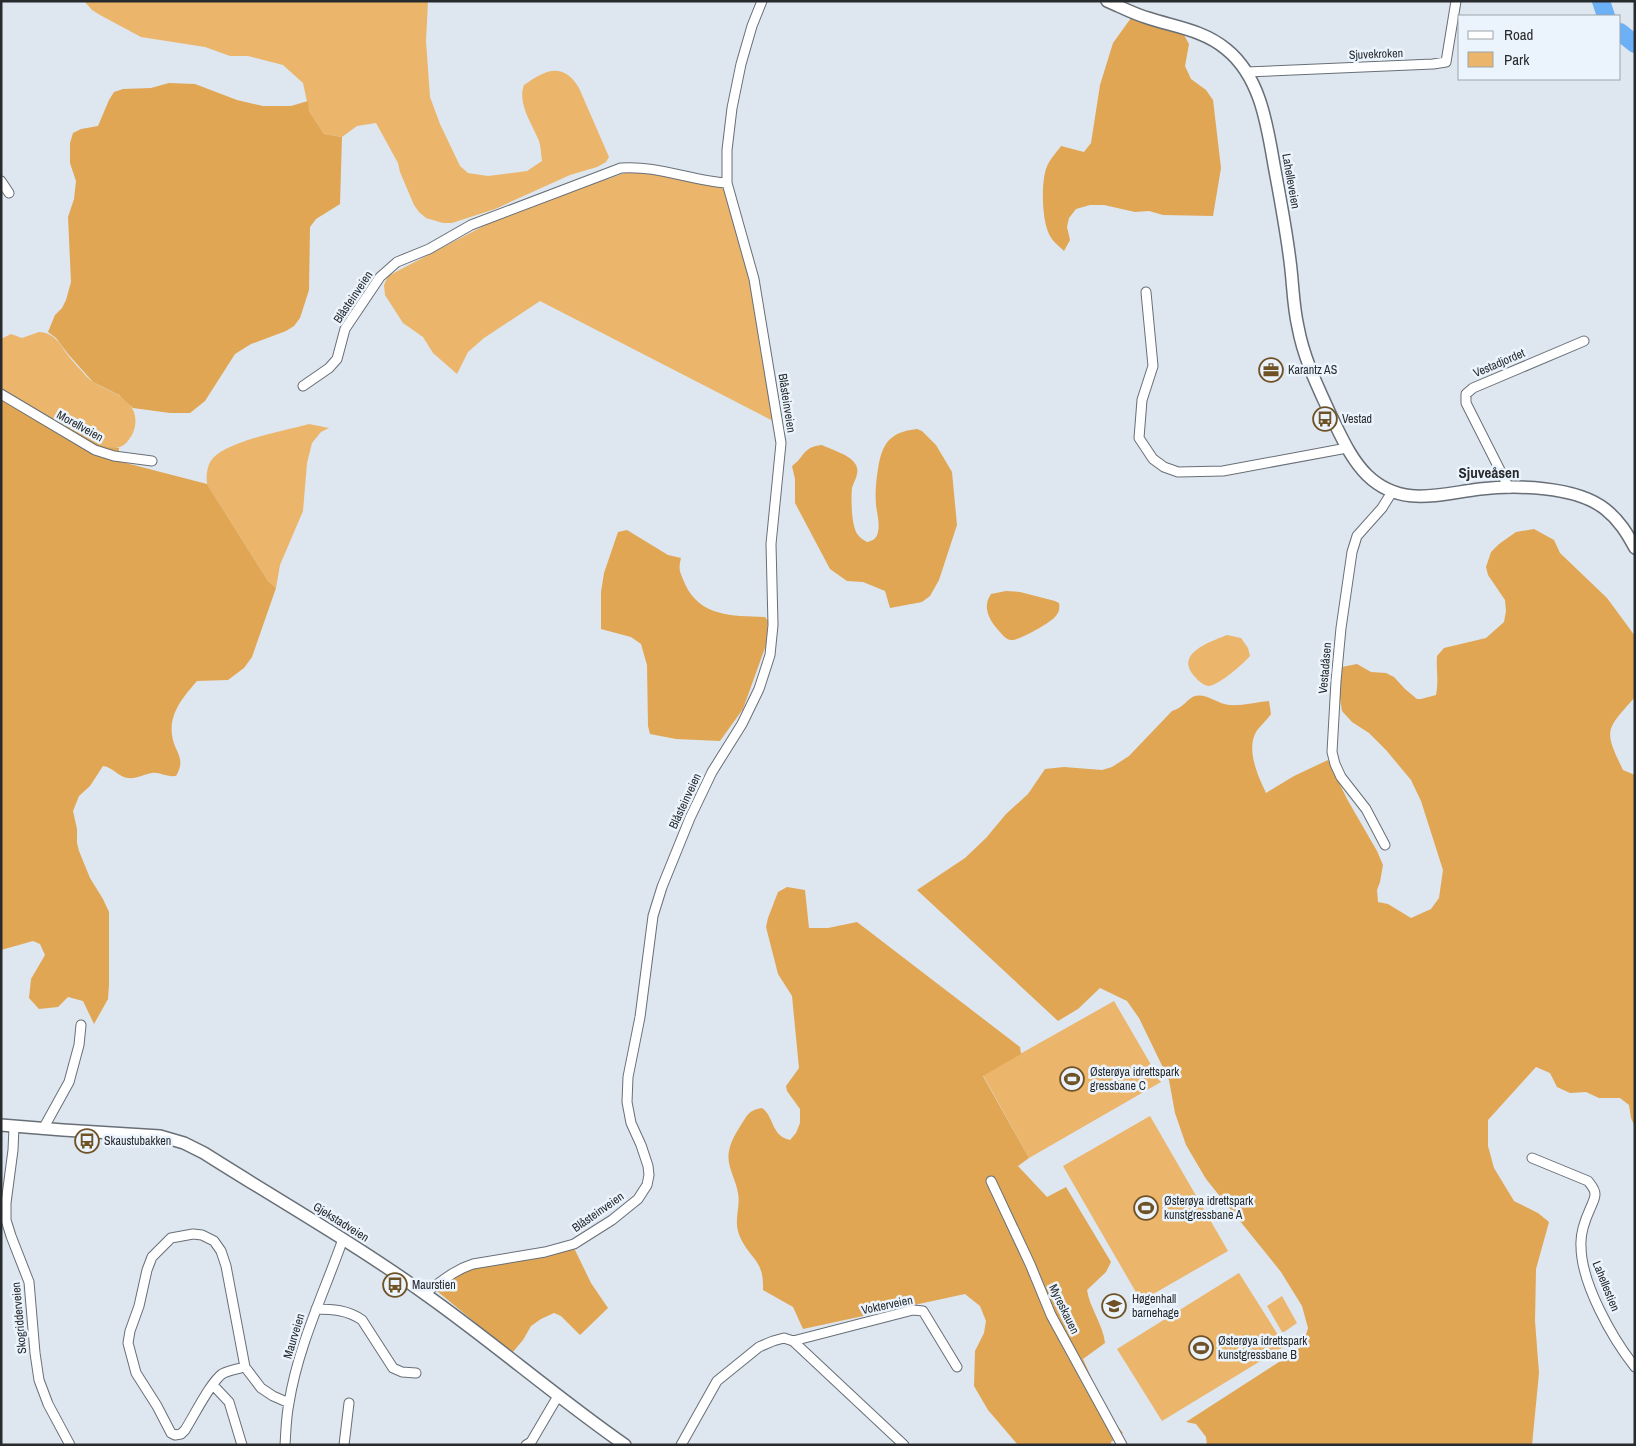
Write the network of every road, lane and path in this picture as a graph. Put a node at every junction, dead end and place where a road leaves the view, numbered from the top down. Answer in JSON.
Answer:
{"nodes":[{"id":1,"x":762,"y":1,"type":"edge"},
{"id":2,"x":1107,"y":1,"type":"edge"},
{"id":3,"x":1456,"y":1,"type":"edge"},
{"id":4,"x":1246,"y":72,"type":"junction"},
{"id":5,"x":1,"y":181,"type":"edge"},
{"id":6,"x":727,"y":183,"type":"junction"},
{"id":7,"x":9,"y":193,"type":"dead end"},
{"id":8,"x":1146,"y":292,"type":"dead end"},
{"id":9,"x":1584,"y":341,"type":"dead end"},
{"id":10,"x":303,"y":386,"type":"dead end"},
{"id":11,"x":1,"y":394,"type":"edge"},
{"id":12,"x":1347,"y":448,"type":"junction"},
{"id":13,"x":152,"y":461,"type":"dead end"},
{"id":14,"x":1509,"y":488,"type":"junction"},
{"id":15,"x":1392,"y":492,"type":"junction"},
{"id":16,"x":1635,"y":548,"type":"edge"},
{"id":17,"x":1386,"y":845,"type":"dead end"},
{"id":18,"x":81,"y":1025,"type":"dead end"},
{"id":19,"x":1,"y":1125,"type":"edge"},
{"id":20,"x":14,"y":1127,"type":"junction"},
{"id":21,"x":43,"y":1129,"type":"junction"},
{"id":22,"x":1532,"y":1158,"type":"dead end"},
{"id":23,"x":991,"y":1181,"type":"dead end"},
{"id":24,"x":343,"y":1239,"type":"junction"},
{"id":25,"x":425,"y":1293,"type":"junction"},
{"id":26,"x":316,"y":1309,"type":"junction"},
{"id":27,"x":793,"y":1340,"type":"junction"},
{"id":28,"x":245,"y":1367,"type":"junction"},
{"id":29,"x":957,"y":1367,"type":"dead end"},
{"id":30,"x":1635,"y":1367,"type":"edge"},
{"id":31,"x":416,"y":1373,"type":"dead end"},
{"id":32,"x":212,"y":1385,"type":"junction"},
{"id":33,"x":558,"y":1396,"type":"junction"},
{"id":34,"x":289,"y":1403,"type":"junction"},
{"id":35,"x":349,"y":1403,"type":"dead end"},
{"id":36,"x":530,"y":1444,"type":"edge"},
{"id":37,"x":70,"y":1445,"type":"edge"},
{"id":38,"x":242,"y":1445,"type":"edge"},
{"id":39,"x":284,"y":1445,"type":"edge"},
{"id":40,"x":344,"y":1445,"type":"edge"},
{"id":41,"x":625,"y":1445,"type":"edge"},
{"id":42,"x":681,"y":1445,"type":"edge"},
{"id":43,"x":904,"y":1445,"type":"edge"},
{"id":44,"x":1122,"y":1445,"type":"edge"}],
"edges":[{"from":1,"to":6,"type":"street","name":"Blåsteinveien"},
{"from":2,"to":4,"type":"street","name":"Lahelleveien"},
{"from":3,"to":4,"type":"street","name":"Sjuvekroken"},
{"from":4,"to":12,"type":"street","name":"Lahelleveien"},
{"from":5,"to":7,"type":"street"},
{"from":6,"to":10,"type":"street","name":"Blåsteinveien"},
{"from":6,"to":25,"type":"street","name":"Blåsteinveien"},
{"from":8,"to":12,"type":"street"},
{"from":9,"to":14,"type":"street","name":"Vestadjordet"},
{"from":11,"to":13,"type":"street","name":"Morellveien"},
{"from":12,"to":15,"type":"street","name":"Lahelleveien"},
{"from":14,"to":15,"type":"street","name":"Lahelleveien"},
{"from":14,"to":16,"type":"street","name":"Lahelleveien"},
{"from":15,"to":17,"type":"street","name":"Vestadåsen"},
{"from":18,"to":21,"type":"street"},
{"from":19,"to":20,"type":"street","name":"Gjekstadveien"},
{"from":20,"to":21,"type":"street","name":"Gjekstadveien"},
{"from":20,"to":37,"type":"street","name":"Skogridderveien"},
{"from":21,"to":24,"type":"street","name":"Gjekstadveien"},
{"from":22,"to":30,"type":"street","name":"Lahellestien"},
{"from":23,"to":44,"type":"street","name":"Myreskauen"},
{"from":24,"to":25,"type":"street","name":"Gjekstadveien"},
{"from":24,"to":26,"type":"street","name":"Maurveien"},
{"from":25,"to":33,"type":"street","name":"Gjekstadveien"},
{"from":26,"to":31,"type":"street"},
{"from":26,"to":34,"type":"street","name":"Maurveien"},
{"from":27,"to":29,"type":"street","name":"Vokterveien"},
{"from":27,"to":42,"type":"street","name":"Vokterveien"},
{"from":27,"to":43,"type":"street"},
{"from":28,"to":32,"type":"street"},
{"from":28,"to":32,"type":"street"},
{"from":28,"to":34,"type":"street"},
{"from":32,"to":38,"type":"street"},
{"from":33,"to":36,"type":"street"},
{"from":33,"to":41,"type":"street","name":"Gjekstadveien"},
{"from":34,"to":39,"type":"street","name":"Maurveien"},
{"from":35,"to":40,"type":"street"}]}
